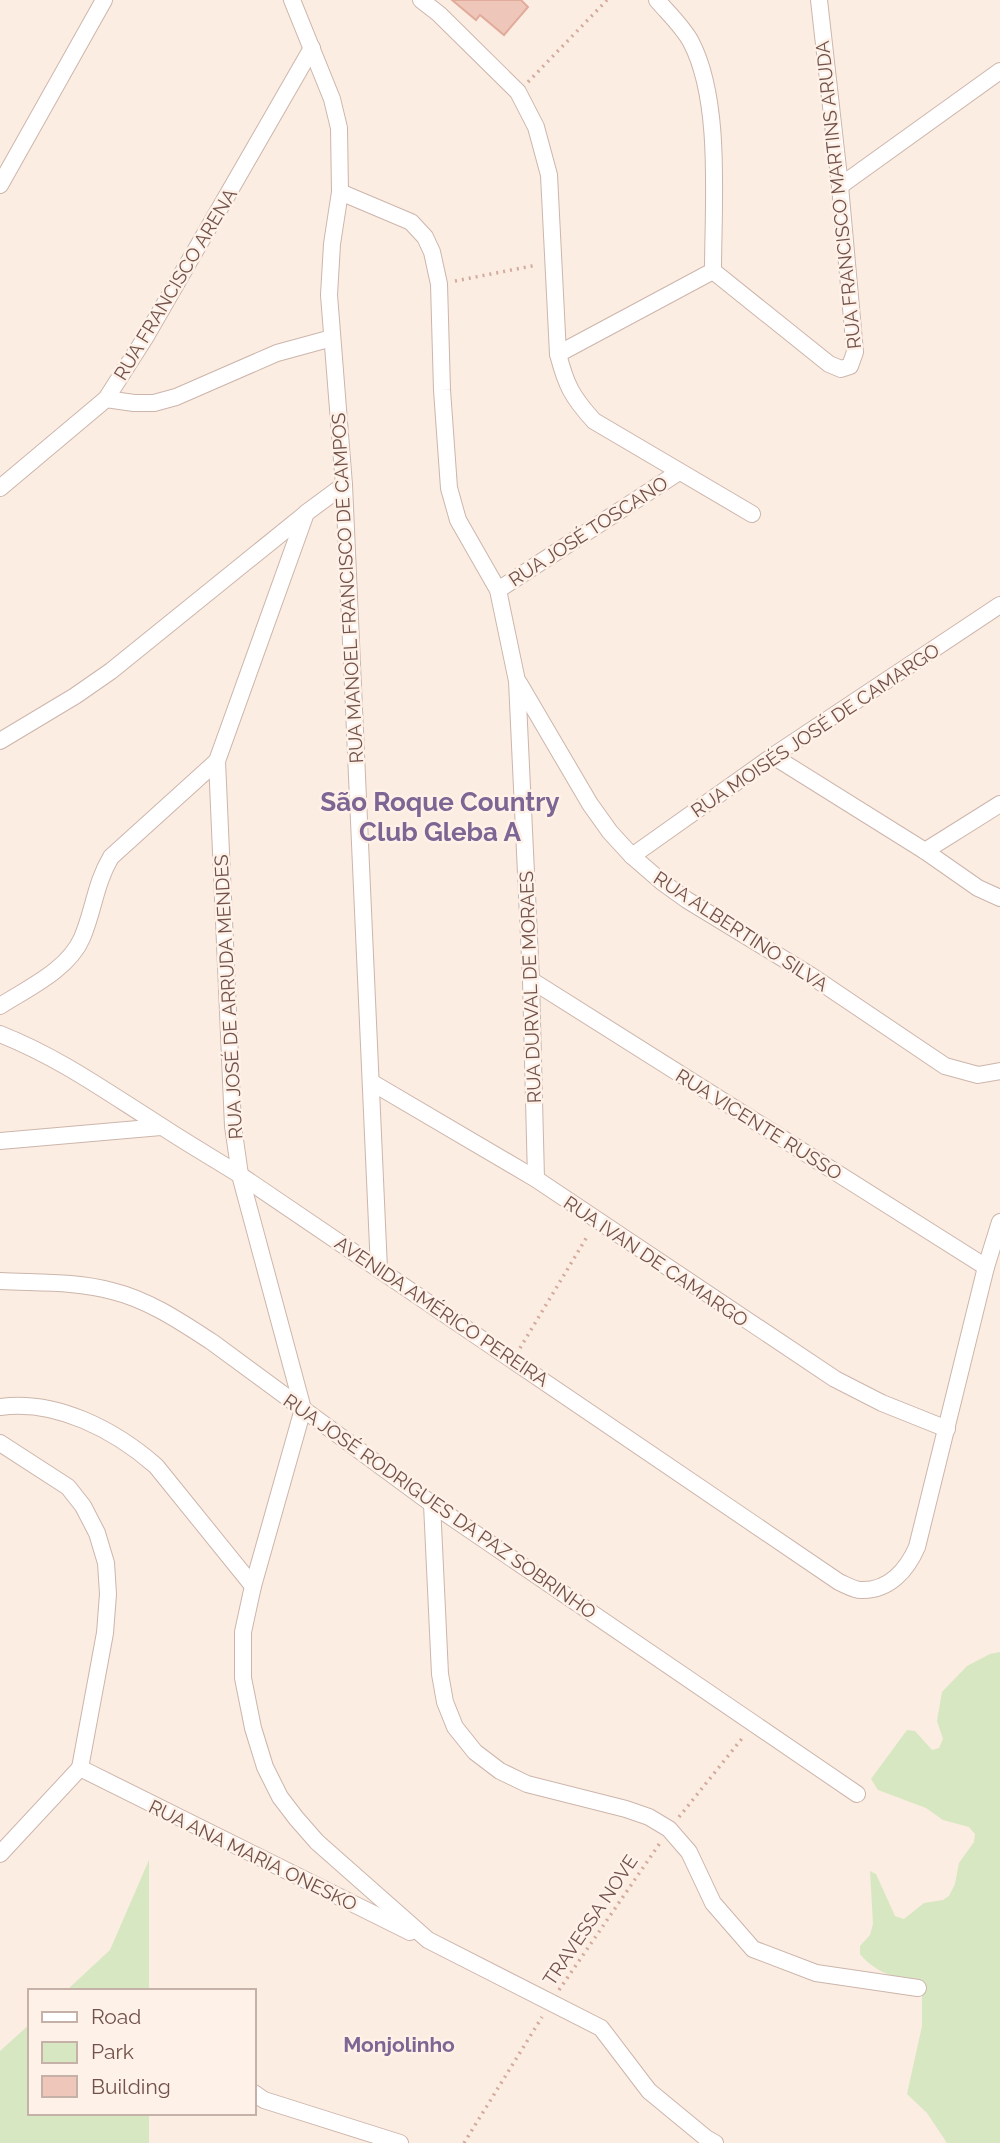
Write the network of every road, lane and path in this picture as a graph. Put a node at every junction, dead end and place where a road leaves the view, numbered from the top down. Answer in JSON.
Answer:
{"nodes":[{"id":1,"x":104,"y":0,"type":"edge"},
{"id":2,"x":292,"y":0,"type":"edge"},
{"id":3,"x":421,"y":0,"type":"edge"},
{"id":4,"x":607,"y":0,"type":"edge"},
{"id":5,"x":657,"y":0,"type":"edge"},
{"id":6,"x":819,"y":0,"type":"edge"},
{"id":7,"x":312,"y":48,"type":"junction"},
{"id":8,"x":1000,"y":71,"type":"edge"},
{"id":9,"x":518,"y":92,"type":"junction"},
{"id":10,"x":0,"y":185,"type":"edge"},
{"id":11,"x":840,"y":186,"type":"junction"},
{"id":12,"x":340,"y":192,"type":"junction"},
{"id":13,"x":553,"y":262,"type":"junction"},
{"id":14,"x":713,"y":271,"type":"junction"},
{"id":15,"x":439,"y":284,"type":"junction"},
{"id":16,"x":332,"y":338,"type":"junction"},
{"id":17,"x":558,"y":354,"type":"junction"},
{"id":18,"x":106,"y":399,"type":"junction"},
{"id":19,"x":679,"y":472,"type":"junction"},
{"id":20,"x":344,"y":485,"type":"junction"},
{"id":21,"x":0,"y":488,"type":"edge"},
{"id":22,"x":306,"y":513,"type":"junction"},
{"id":23,"x":752,"y":514,"type":"dead end"},
{"id":24,"x":498,"y":590,"type":"junction"},
{"id":25,"x":1000,"y":605,"type":"edge"},
{"id":26,"x":517,"y":681,"type":"junction"},
{"id":27,"x":0,"y":741,"type":"edge"},
{"id":28,"x":773,"y":756,"type":"junction"},
{"id":29,"x":217,"y":761,"type":"junction"},
{"id":30,"x":1000,"y":804,"type":"edge"},
{"id":31,"x":925,"y":851,"type":"junction"},
{"id":32,"x":632,"y":856,"type":"junction"},
{"id":33,"x":1000,"y":898,"type":"edge"},
{"id":34,"x":531,"y":980,"type":"junction"},
{"id":35,"x":0,"y":1006,"type":"edge"},
{"id":36,"x":0,"y":1034,"type":"edge"},
{"id":37,"x":1000,"y":1071,"type":"edge"},
{"id":38,"x":371,"y":1082,"type":"junction"},
{"id":39,"x":162,"y":1127,"type":"junction"},
{"id":40,"x":0,"y":1141,"type":"edge"},
{"id":41,"x":240,"y":1175,"type":"junction"},
{"id":42,"x":536,"y":1180,"type":"junction"},
{"id":43,"x":597,"y":1221,"type":"junction"},
{"id":44,"x":1000,"y":1222,"type":"edge"},
{"id":45,"x":986,"y":1267,"type":"junction"},
{"id":46,"x":379,"y":1269,"type":"junction"},
{"id":47,"x":0,"y":1281,"type":"edge"},
{"id":48,"x":513,"y":1359,"type":"junction"},
{"id":49,"x":0,"y":1407,"type":"edge"},
{"id":50,"x":303,"y":1409,"type":"junction"},
{"id":51,"x":947,"y":1429,"type":"junction"},
{"id":52,"x":0,"y":1443,"type":"edge"},
{"id":53,"x":432,"y":1504,"type":"junction"},
{"id":54,"x":253,"y":1586,"type":"junction"},
{"id":55,"x":754,"y":1724,"type":"junction"},
{"id":56,"x":80,"y":1768,"type":"junction"},
{"id":57,"x":857,"y":1794,"type":"dead end"},
{"id":58,"x":669,"y":1829,"type":"junction"},
{"id":59,"x":0,"y":1854,"type":"edge"},
{"id":60,"x":428,"y":1940,"type":"junction"},
{"id":61,"x":918,"y":1988,"type":"dead end"},
{"id":62,"x":551,"y":2002,"type":"junction"},
{"id":63,"x":256,"y":2094,"type":"edge"},
{"id":64,"x":400,"y":2143,"type":"edge"},
{"id":65,"x":464,"y":2143,"type":"edge"},
{"id":66,"x":715,"y":2143,"type":"edge"}],
"edges":[{"from":1,"to":10,"type":"street"},
{"from":2,"to":7,"type":"street","name":"RUA MANOEL FRANCISCO DE CAMPOS"},
{"from":3,"to":9,"type":"street"},
{"from":4,"to":9,"type":"path"},
{"from":5,"to":14,"type":"street"},
{"from":6,"to":11,"type":"street","name":"RUA FRANCISCO MARTINS ARUDA"},
{"from":7,"to":12,"type":"street","name":"RUA MANOEL FRANCISCO DE CAMPOS"},
{"from":7,"to":18,"type":"street","name":"RUA FRANCISCO ARENA"},
{"from":8,"to":11,"type":"street"},
{"from":9,"to":13,"type":"street"},
{"from":11,"to":14,"type":"street","name":"RUA FRANCISCO MARTINS ARUDA"},
{"from":12,"to":15,"type":"street","name":"RUA DURVAL DE MORAES"},
{"from":12,"to":16,"type":"street","name":"RUA MANOEL FRANCISCO DE CAMPOS"},
{"from":13,"to":15,"type":"path"},
{"from":13,"to":17,"type":"street"},
{"from":14,"to":17,"type":"street"},
{"from":15,"to":24,"type":"street","name":"RUA DURVAL DE MORAES"},
{"from":16,"to":18,"type":"street"},
{"from":16,"to":20,"type":"street","name":"RUA MANOEL FRANCISCO DE CAMPOS"},
{"from":17,"to":19,"type":"street"},
{"from":18,"to":21,"type":"street","name":"RUA FRANCISCO ARENA"},
{"from":19,"to":23,"type":"street"},
{"from":19,"to":24,"type":"street","name":"RUA JOSÉ TOSCANO"},
{"from":20,"to":22,"type":"street"},
{"from":20,"to":38,"type":"street","name":"RUA MANOEL FRANCISCO DE CAMPOS"},
{"from":22,"to":27,"type":"street"},
{"from":22,"to":29,"type":"street","name":"RUA JOSÉ DE ARRUDA MENDES"},
{"from":24,"to":26,"type":"street","name":"RUA DURVAL DE MORAES"},
{"from":25,"to":28,"type":"street","name":"RUA MOISÉS JOSÉ DE CAMARGO"},
{"from":26,"to":32,"type":"street","name":"RUA ALBERTINO SILVA"},
{"from":26,"to":34,"type":"street","name":"RUA DURVAL DE MORAES"},
{"from":28,"to":31,"type":"street"},
{"from":28,"to":32,"type":"street","name":"RUA MOISÉS JOSÉ DE CAMARGO"},
{"from":29,"to":35,"type":"street"},
{"from":29,"to":41,"type":"street","name":"RUA JOSÉ DE ARRUDA MENDES"},
{"from":30,"to":31,"type":"street"},
{"from":31,"to":33,"type":"street"},
{"from":32,"to":37,"type":"street","name":"RUA ALBERTINO SILVA"},
{"from":34,"to":42,"type":"street","name":"RUA DURVAL DE MORAES"},
{"from":34,"to":45,"type":"street","name":"RUA VICENTE RUSSO"},
{"from":36,"to":39,"type":"street","name":"AVENIDA AMÉRICO PEREIRA"},
{"from":38,"to":42,"type":"street","name":"RUA IVAN DE CAMARGO"},
{"from":38,"to":46,"type":"street","name":"RUA MANOEL FRANCISCO DE CAMPOS"},
{"from":39,"to":40,"type":"street"},
{"from":39,"to":41,"type":"street","name":"AVENIDA AMÉRICO PEREIRA"},
{"from":41,"to":46,"type":"street","name":"AVENIDA AMÉRICO PEREIRA"},
{"from":41,"to":50,"type":"street","name":"RUA JOSÉ DE ARRUDA MENDES"},
{"from":42,"to":43,"type":"street","name":"RUA IVAN DE CAMARGO"},
{"from":43,"to":48,"type":"path"},
{"from":43,"to":51,"type":"street","name":"RUA IVAN DE CAMARGO"},
{"from":44,"to":45,"type":"street"},
{"from":45,"to":51,"type":"street"},
{"from":46,"to":48,"type":"street","name":"AVENIDA AMÉRICO PEREIRA"},
{"from":47,"to":50,"type":"street","name":"RUA JOSÉ RODRIGUES DA PAZ SOBRINHO"},
{"from":48,"to":51,"type":"street","name":"AVENIDA AMÉRICO PEREIRA"},
{"from":49,"to":54,"type":"street"},
{"from":50,"to":53,"type":"street","name":"RUA JOSÉ RODRIGUES DA PAZ SOBRINHO"},
{"from":50,"to":54,"type":"street"},
{"from":52,"to":56,"type":"street"},
{"from":53,"to":55,"type":"street","name":"RUA JOSÉ RODRIGUES DA PAZ SOBRINHO"},
{"from":53,"to":58,"type":"street"},
{"from":54,"to":60,"type":"street"},
{"from":55,"to":57,"type":"street","name":"RUA JOSÉ RODRIGUES DA PAZ SOBRINHO"},
{"from":55,"to":58,"type":"path","name":"TRAVESSA NOVE"},
{"from":56,"to":59,"type":"street"},
{"from":56,"to":60,"type":"street","name":"RUA ANA MARIA ONESKO"},
{"from":58,"to":61,"type":"street"},
{"from":58,"to":62,"type":"path","name":"TRAVESSA NOVE"},
{"from":60,"to":62,"type":"street"},
{"from":62,"to":65,"type":"path","name":"TRAVESSA NOVE"},
{"from":62,"to":66,"type":"street"},
{"from":63,"to":64,"type":"street"}]}
